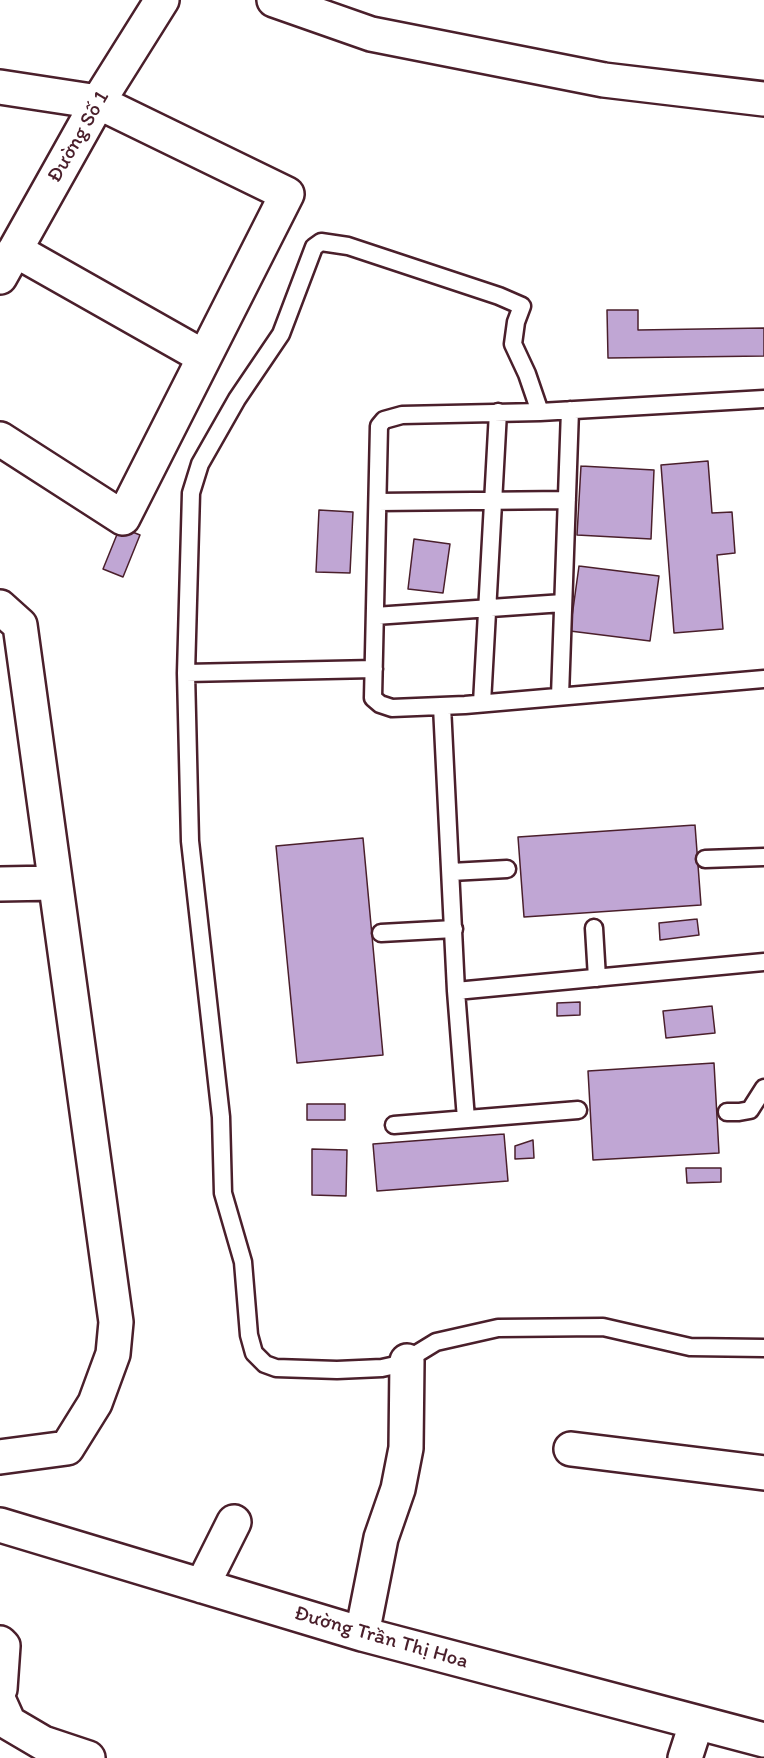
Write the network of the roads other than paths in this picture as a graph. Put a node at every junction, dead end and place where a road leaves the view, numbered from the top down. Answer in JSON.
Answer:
{"nodes":[{"id":1,"x":162,"y":0,"type":"edge"},
{"id":2,"x":274,"y":0,"type":"edge"},
{"id":3,"x":0,"y":87,"type":"edge"},
{"id":4,"x":764,"y":99,"type":"edge"},
{"id":5,"x":98,"y":102,"type":"junction"},
{"id":6,"x":7,"y":263,"type":"edge"},
{"id":7,"x":204,"y":357,"type":"junction"},
{"id":8,"x":764,"y":399,"type":"edge"},
{"id":9,"x":570,"y":410,"type":"junction"},
{"id":10,"x":498,"y":412,"type":"junction"},
{"id":11,"x":540,"y":412,"type":"junction"},
{"id":12,"x":0,"y":439,"type":"edge"},
{"id":13,"x":567,"y":500,"type":"junction"},
{"id":14,"x":493,"y":501,"type":"junction"},
{"id":15,"x":378,"y":502,"type":"junction"},
{"id":16,"x":563,"y":603,"type":"junction"},
{"id":17,"x":0,"y":607,"type":"edge"},
{"id":18,"x":488,"y":608,"type":"junction"},
{"id":19,"x":375,"y":616,"type":"junction"},
{"id":20,"x":374,"y":669,"type":"junction"},
{"id":21,"x":186,"y":674,"type":"junction"},
{"id":22,"x":764,"y":679,"type":"edge"},
{"id":23,"x":560,"y":696,"type":"junction"},
{"id":24,"x":482,"y":703,"type":"junction"},
{"id":25,"x":442,"y":706,"type":"junction"},
{"id":26,"x":764,"y":857,"type":"edge"},
{"id":27,"x":705,"y":859,"type":"dead end"},
{"id":28,"x":507,"y":869,"type":"dead end"},
{"id":29,"x":451,"y":872,"type":"junction"},
{"id":30,"x":54,"y":882,"type":"junction"},
{"id":31,"x":0,"y":884,"type":"edge"},
{"id":32,"x":594,"y":928,"type":"dead end"},
{"id":33,"x":453,"y":929,"type":"junction"},
{"id":34,"x":381,"y":933,"type":"dead end"},
{"id":35,"x":764,"y":962,"type":"edge"},
{"id":36,"x":597,"y":978,"type":"junction"},
{"id":37,"x":456,"y":992,"type":"junction"},
{"id":38,"x":764,"y":1088,"type":"edge"},
{"id":39,"x":578,"y":1110,"type":"dead end"},
{"id":40,"x":727,"y":1112,"type":"dead end"},
{"id":41,"x":466,"y":1119,"type":"junction"},
{"id":42,"x":394,"y":1125,"type":"dead end"},
{"id":43,"x":764,"y":1348,"type":"edge"},
{"id":44,"x":407,"y":1361,"type":"junction"},
{"id":45,"x":571,"y":1449,"type":"dead end"},
{"id":46,"x":0,"y":1457,"type":"edge"},
{"id":47,"x":764,"y":1473,"type":"edge"},
{"id":48,"x":234,"y":1522,"type":"dead end"},
{"id":49,"x":0,"y":1525,"type":"edge"},
{"id":50,"x":202,"y":1586,"type":"junction"},
{"id":51,"x":362,"y":1634,"type":"junction"},
{"id":52,"x":0,"y":1643,"type":"edge"},
{"id":53,"x":0,"y":1689,"type":"edge"},
{"id":54,"x":3,"y":1723,"type":"edge"},
{"id":55,"x":696,"y":1724,"type":"junction"},
{"id":56,"x":764,"y":1740,"type":"edge"},
{"id":57,"x":88,"y":1758,"type":"edge"},
{"id":58,"x":685,"y":1758,"type":"edge"}],
"edges":[{"from":1,"to":5,"type":"street","name":"Đường Số 1"},
{"from":2,"to":4,"type":"street"},
{"from":3,"to":5,"type":"street"},
{"from":5,"to":6,"type":"street","name":"Đường Số 1"},
{"from":5,"to":7,"type":"street"},
{"from":6,"to":7,"type":"street"},
{"from":7,"to":12,"type":"street"},
{"from":8,"to":9,"type":"lane"},
{"from":9,"to":11,"type":"lane"},
{"from":9,"to":13,"type":"lane"},
{"from":10,"to":11,"type":"lane"},
{"from":10,"to":14,"type":"lane"},
{"from":10,"to":15,"type":"lane"},
{"from":11,"to":21,"type":"lane"},
{"from":13,"to":14,"type":"lane"},
{"from":13,"to":16,"type":"lane"},
{"from":14,"to":15,"type":"lane"},
{"from":14,"to":18,"type":"lane"},
{"from":15,"to":19,"type":"lane"},
{"from":16,"to":18,"type":"lane"},
{"from":16,"to":23,"type":"lane"},
{"from":17,"to":30,"type":"street"},
{"from":18,"to":19,"type":"lane"},
{"from":18,"to":24,"type":"lane"},
{"from":19,"to":20,"type":"lane"},
{"from":20,"to":21,"type":"lane"},
{"from":20,"to":25,"type":"lane"},
{"from":21,"to":44,"type":"lane"},
{"from":22,"to":23,"type":"lane"},
{"from":23,"to":24,"type":"lane"},
{"from":24,"to":25,"type":"lane"},
{"from":25,"to":29,"type":"lane"},
{"from":26,"to":27,"type":"lane"},
{"from":28,"to":29,"type":"lane"},
{"from":29,"to":33,"type":"lane"},
{"from":30,"to":31,"type":"street"},
{"from":30,"to":46,"type":"street"},
{"from":32,"to":36,"type":"lane"},
{"from":33,"to":34,"type":"lane"},
{"from":33,"to":37,"type":"lane"},
{"from":35,"to":36,"type":"lane"},
{"from":36,"to":37,"type":"lane"},
{"from":37,"to":41,"type":"lane"},
{"from":38,"to":40,"type":"lane"},
{"from":39,"to":41,"type":"lane"},
{"from":41,"to":42,"type":"lane"},
{"from":43,"to":44,"type":"lane"},
{"from":44,"to":51,"type":"street"},
{"from":45,"to":47,"type":"street"},
{"from":48,"to":50,"type":"street"},
{"from":49,"to":50,"type":"street","name":"Đường Trần Thị Hoa"},
{"from":50,"to":51,"type":"street","name":"Đường Trần Thị Hoa"},
{"from":51,"to":55,"type":"street","name":"Đường Trần Thị Hoa"},
{"from":52,"to":53,"type":"street"},
{"from":54,"to":57,"type":"street"},
{"from":55,"to":56,"type":"street","name":"Đường Trần Thị Hoa"},
{"from":55,"to":58,"type":"street"}]}
